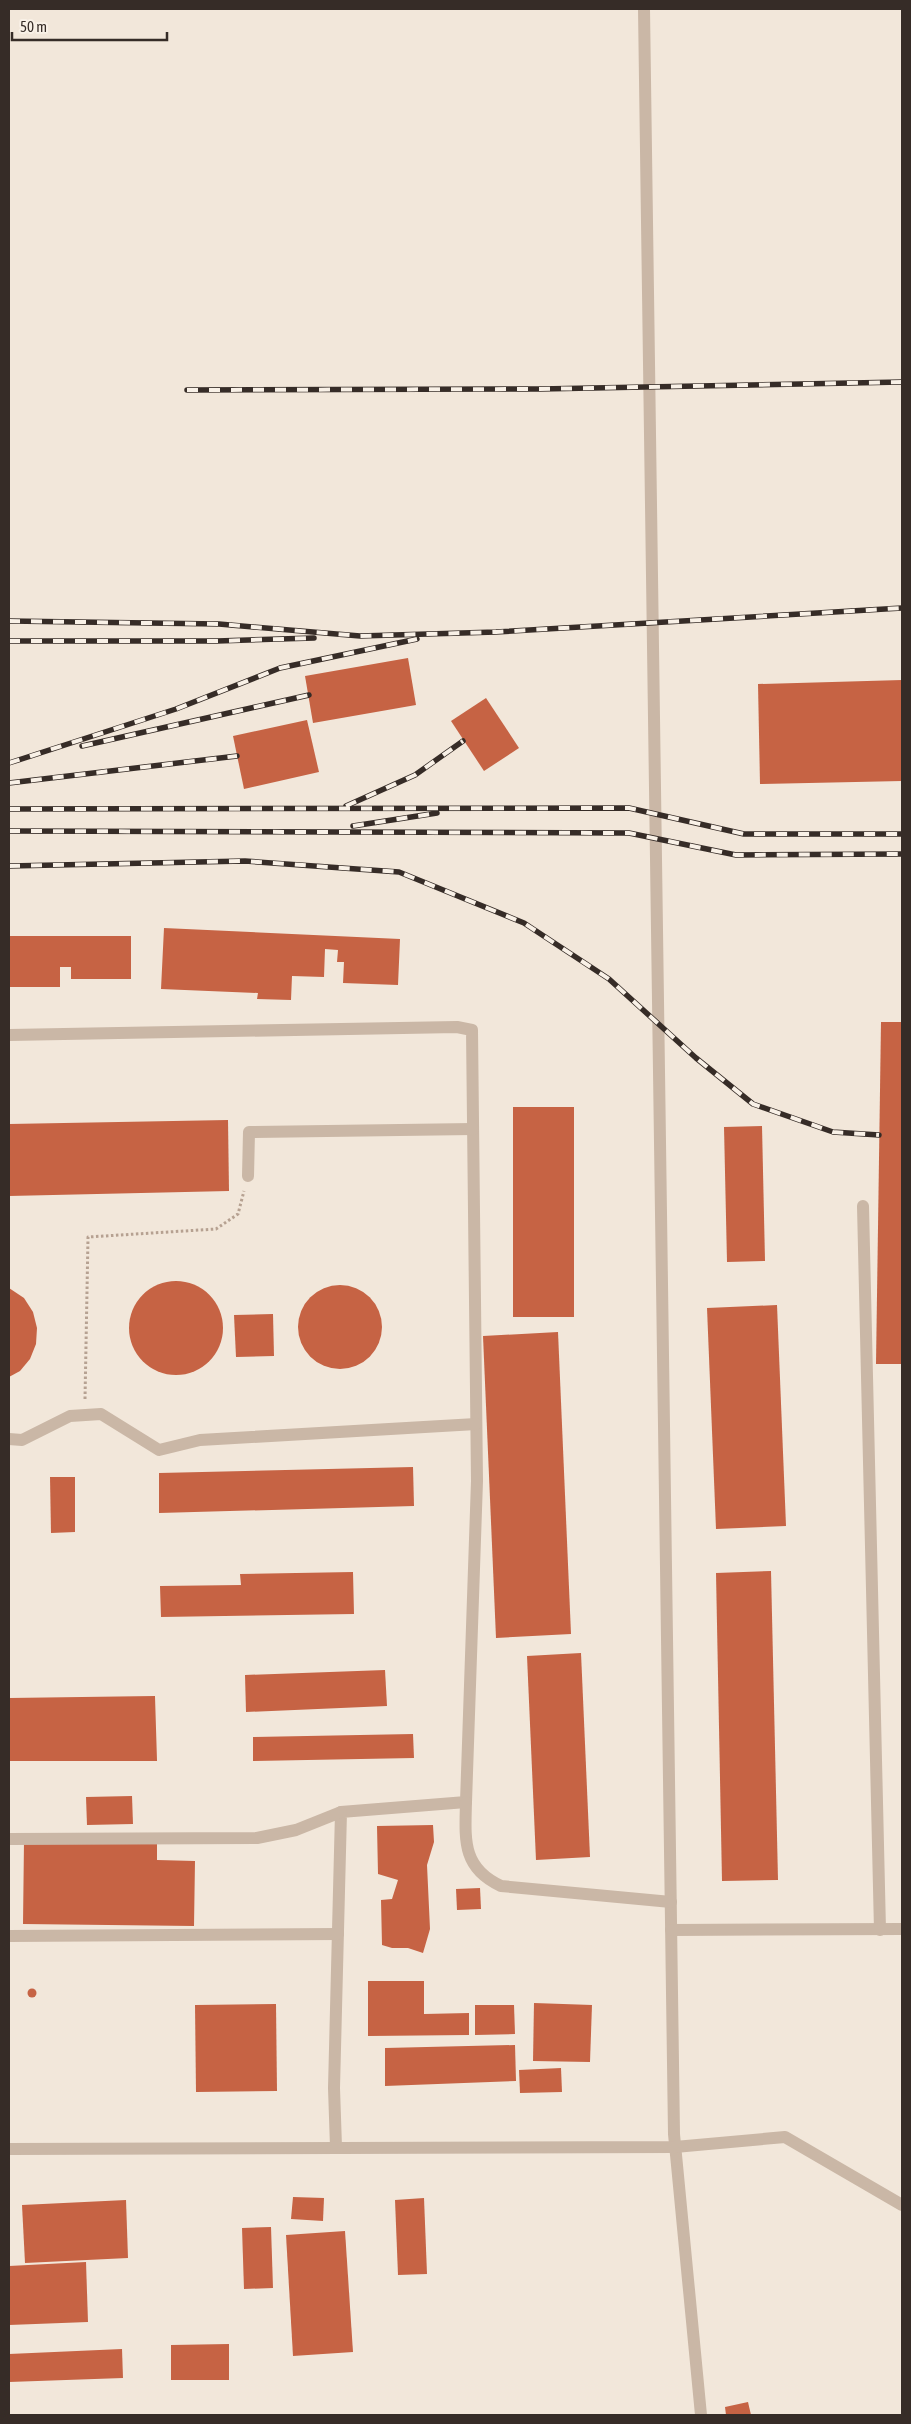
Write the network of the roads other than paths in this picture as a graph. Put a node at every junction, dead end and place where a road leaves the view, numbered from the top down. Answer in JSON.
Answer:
{"nodes":[{"id":1,"x":644,"y":9,"type":"edge"},
{"id":2,"x":9,"y":1035,"type":"edge"},
{"id":3,"x":473,"y":1129,"type":"junction"},
{"id":4,"x":248,"y":1176,"type":"road end"},
{"id":5,"x":863,"y":1206,"type":"dead end"},
{"id":6,"x":476,"y":1424,"type":"junction"},
{"id":7,"x":9,"y":1439,"type":"edge"},
{"id":8,"x":466,"y":1802,"type":"junction"},
{"id":9,"x":341,"y":1812,"type":"junction"},
{"id":10,"x":9,"y":1839,"type":"edge"},
{"id":11,"x":670,"y":1902,"type":"junction"},
{"id":12,"x":671,"y":1930,"type":"junction"},
{"id":13,"x":880,"y":1930,"type":"junction"},
{"id":14,"x":902,"y":1930,"type":"edge"},
{"id":15,"x":338,"y":1934,"type":"junction"},
{"id":16,"x":9,"y":1936,"type":"edge"},
{"id":17,"x":675,"y":2140,"type":"junction"},
{"id":18,"x":336,"y":2147,"type":"junction"},
{"id":19,"x":9,"y":2149,"type":"edge"},
{"id":20,"x":902,"y":2205,"type":"edge"},
{"id":21,"x":701,"y":2415,"type":"edge"}],
"edges":[{"from":1,"to":11,"type":"street"},
{"from":2,"to":3,"type":"street"},
{"from":3,"to":4,"type":"street"},
{"from":3,"to":6,"type":"street"},
{"from":5,"to":13,"type":"street"},
{"from":6,"to":7,"type":"street"},
{"from":6,"to":8,"type":"street"},
{"from":8,"to":9,"type":"street"},
{"from":8,"to":11,"type":"street"},
{"from":9,"to":10,"type":"street"},
{"from":9,"to":15,"type":"street"},
{"from":11,"to":12,"type":"street"},
{"from":12,"to":13,"type":"street"},
{"from":12,"to":17,"type":"street"},
{"from":13,"to":14,"type":"street"},
{"from":15,"to":16,"type":"street"},
{"from":15,"to":18,"type":"street"},
{"from":17,"to":18,"type":"street"},
{"from":17,"to":20,"type":"street"},
{"from":17,"to":21,"type":"street"},
{"from":18,"to":19,"type":"street"}]}
